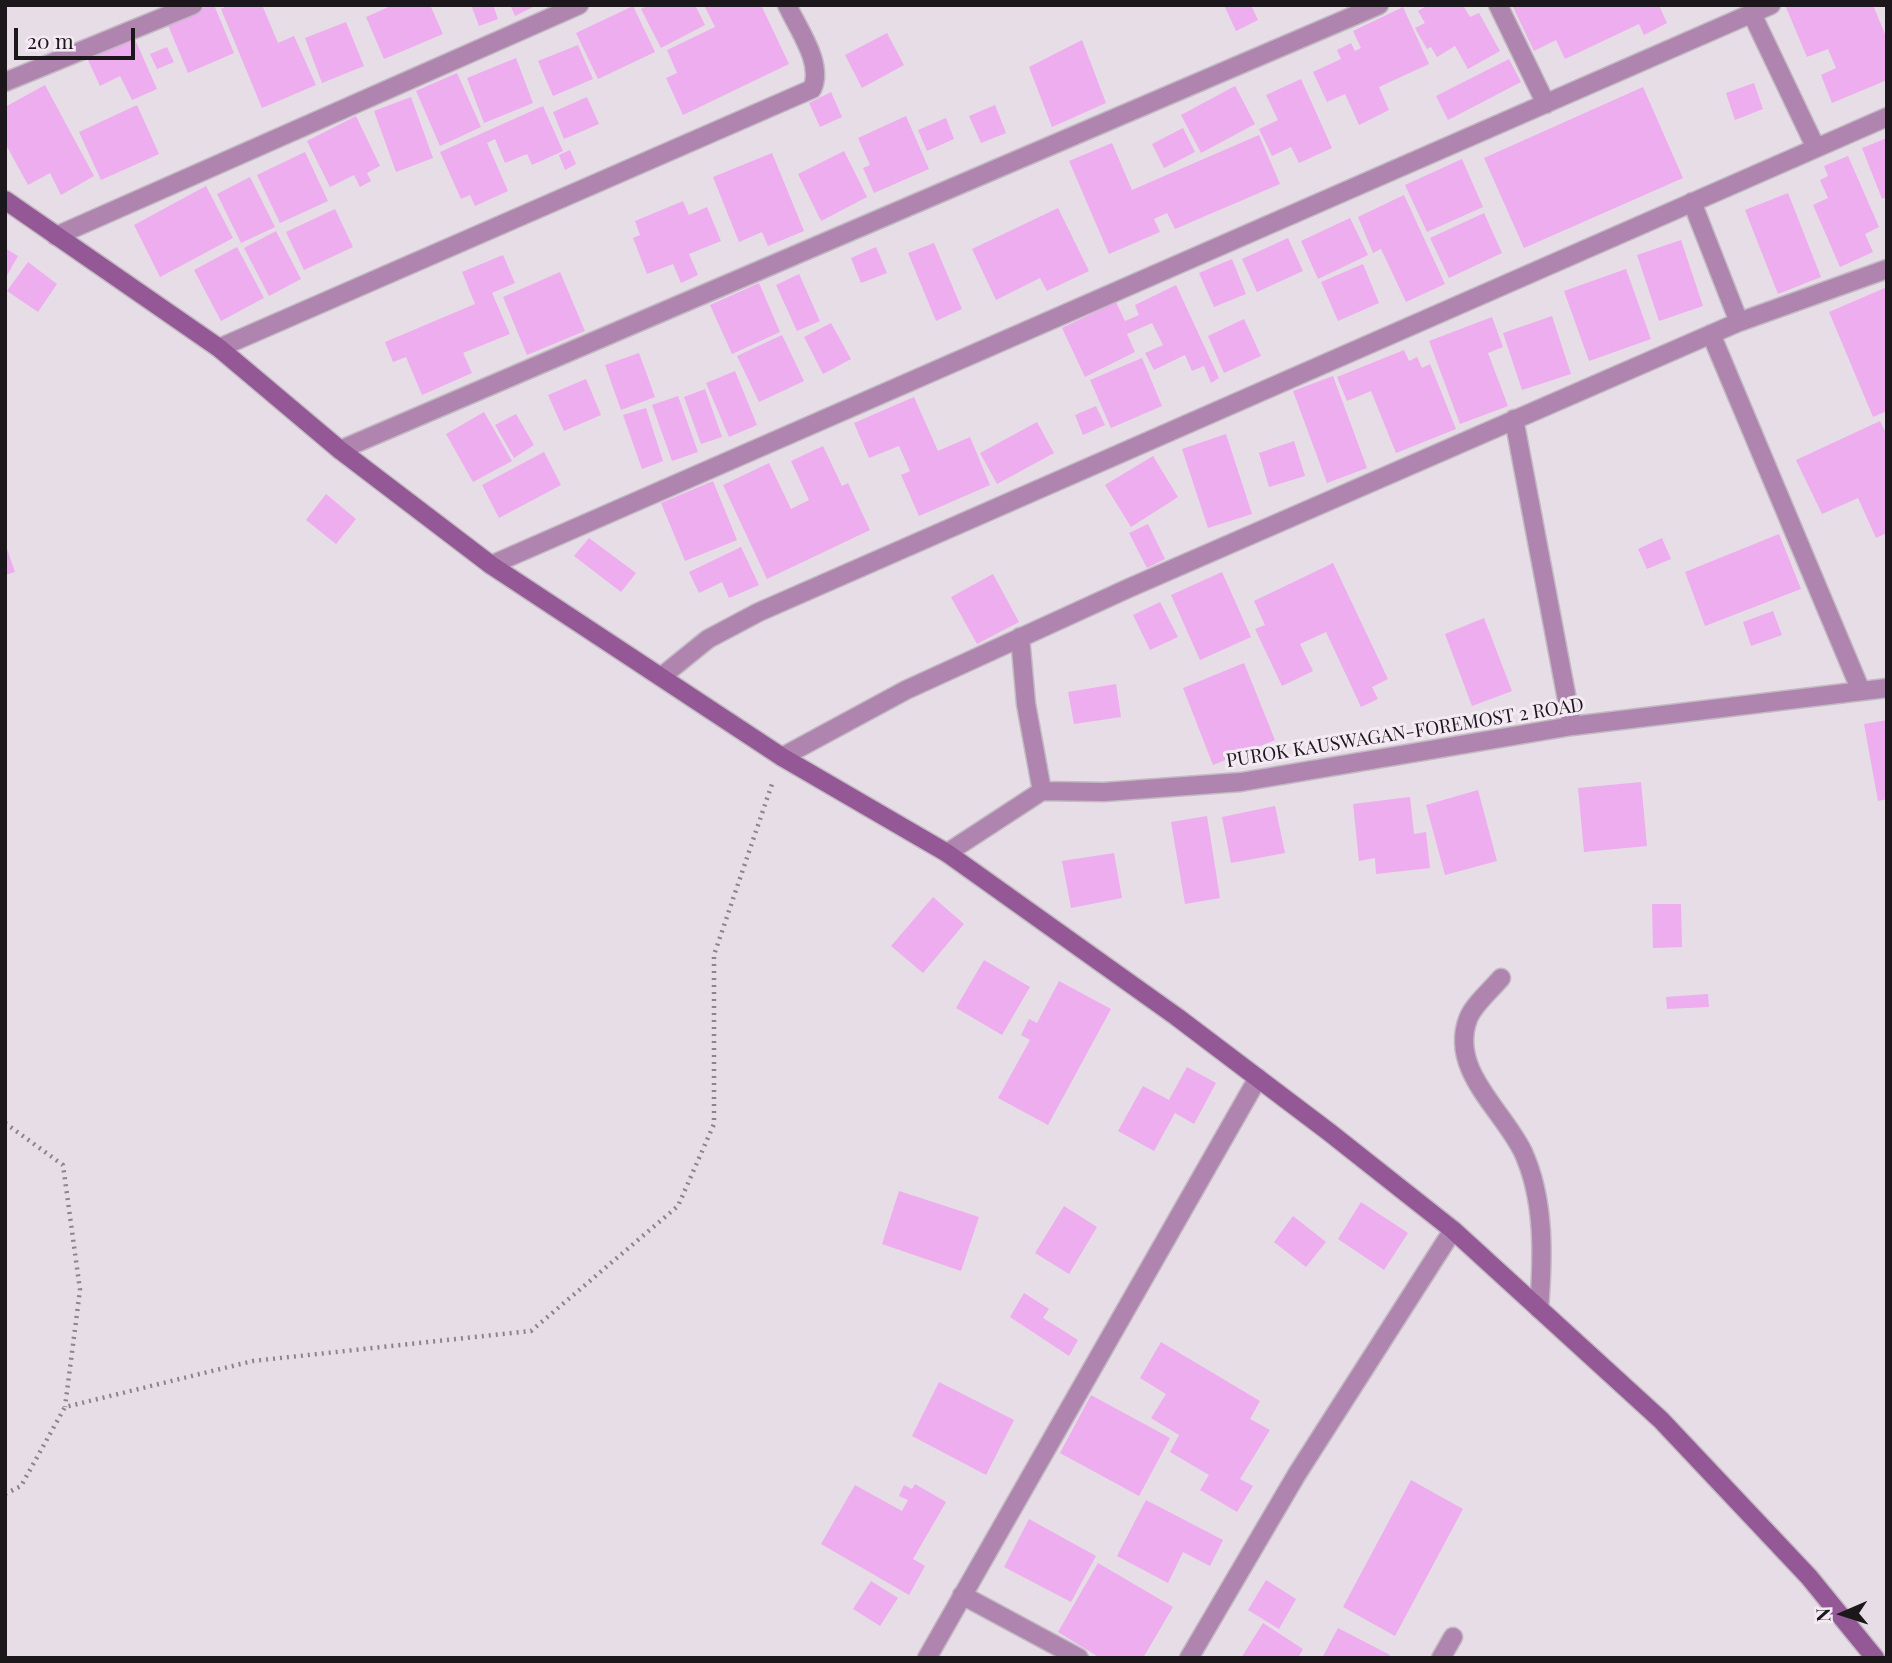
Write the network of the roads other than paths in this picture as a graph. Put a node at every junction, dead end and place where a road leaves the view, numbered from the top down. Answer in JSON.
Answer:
{"nodes":[{"id":1,"x":193,"y":5,"type":"edge"},
{"id":2,"x":579,"y":5,"type":"edge"},
{"id":3,"x":787,"y":5,"type":"edge"},
{"id":4,"x":1379,"y":5,"type":"edge"},
{"id":5,"x":1498,"y":5,"type":"edge"},
{"id":6,"x":1771,"y":5,"type":"edge"},
{"id":7,"x":1752,"y":14,"type":"junction"},
{"id":8,"x":5,"y":82,"type":"edge"},
{"id":9,"x":1546,"y":104,"type":"junction"},
{"id":10,"x":1887,"y":117,"type":"edge"},
{"id":11,"x":1815,"y":146,"type":"junction"},
{"id":12,"x":5,"y":200,"type":"edge"},
{"id":13,"x":1692,"y":202,"type":"junction"},
{"id":14,"x":56,"y":236,"type":"junction"},
{"id":15,"x":1887,"y":269,"type":"edge"},
{"id":16,"x":1739,"y":322,"type":"junction"},
{"id":17,"x":1711,"y":334,"type":"junction"},
{"id":18,"x":219,"y":348,"type":"junction"},
{"id":19,"x":1514,"y":419,"type":"junction"},
{"id":20,"x":340,"y":450,"type":"junction"},
{"id":21,"x":491,"y":565,"type":"junction"},
{"id":22,"x":1020,"y":638,"type":"junction"},
{"id":23,"x":661,"y":677,"type":"junction"},
{"id":24,"x":1887,"y":688,"type":"edge"},
{"id":25,"x":1861,"y":691,"type":"junction"},
{"id":26,"x":1572,"y":726,"type":"junction"},
{"id":27,"x":782,"y":757,"type":"junction"},
{"id":28,"x":1042,"y":791,"type":"junction"},
{"id":29,"x":947,"y":853,"type":"junction"},
{"id":30,"x":1501,"y":978,"type":"dead end"},
{"id":31,"x":1258,"y":1078,"type":"junction"},
{"id":32,"x":1452,"y":1230,"type":"junction"},
{"id":33,"x":1539,"y":1309,"type":"junction"},
{"id":34,"x":962,"y":1595,"type":"junction"},
{"id":35,"x":1453,"y":1637,"type":"dead end"},
{"id":36,"x":927,"y":1658,"type":"edge"},
{"id":37,"x":1079,"y":1658,"type":"edge"},
{"id":38,"x":1189,"y":1658,"type":"edge"},
{"id":39,"x":1441,"y":1658,"type":"edge"},
{"id":40,"x":1875,"y":1658,"type":"edge"}],
"edges":[{"from":1,"to":8,"type":"street"},
{"from":2,"to":14,"type":"street"},
{"from":3,"to":18,"type":"street"},
{"from":4,"to":20,"type":"street"},
{"from":5,"to":9,"type":"street"},
{"from":6,"to":7,"type":"street"},
{"from":7,"to":9,"type":"street"},
{"from":7,"to":11,"type":"street"},
{"from":9,"to":21,"type":"street"},
{"from":10,"to":11,"type":"street"},
{"from":11,"to":13,"type":"street"},
{"from":12,"to":14,"type":"main road"},
{"from":13,"to":16,"type":"street"},
{"from":13,"to":23,"type":"street"},
{"from":14,"to":18,"type":"main road"},
{"from":15,"to":16,"type":"street"},
{"from":16,"to":17,"type":"street"},
{"from":17,"to":19,"type":"street"},
{"from":17,"to":25,"type":"street"},
{"from":18,"to":20,"type":"main road"},
{"from":19,"to":22,"type":"street"},
{"from":19,"to":26,"type":"street"},
{"from":20,"to":21,"type":"main road"},
{"from":21,"to":23,"type":"main road"},
{"from":22,"to":27,"type":"street"},
{"from":22,"to":28,"type":"street"},
{"from":23,"to":27,"type":"main road"},
{"from":24,"to":25,"type":"street","name":"PUROK KAUSWAGAN-FOREMOST 2 ROAD"},
{"from":25,"to":26,"type":"street","name":"PUROK KAUSWAGAN-FOREMOST 2 ROAD"},
{"from":26,"to":28,"type":"street","name":"PUROK KAUSWAGAN-FOREMOST 2 ROAD"},
{"from":27,"to":29,"type":"main road"},
{"from":28,"to":29,"type":"street"},
{"from":29,"to":31,"type":"main road"},
{"from":30,"to":33,"type":"street"},
{"from":31,"to":32,"type":"main road"},
{"from":31,"to":34,"type":"street"},
{"from":32,"to":33,"type":"main road"},
{"from":32,"to":38,"type":"street"},
{"from":33,"to":40,"type":"main road"},
{"from":34,"to":36,"type":"street"},
{"from":34,"to":37,"type":"street"},
{"from":35,"to":39,"type":"street"}]}
